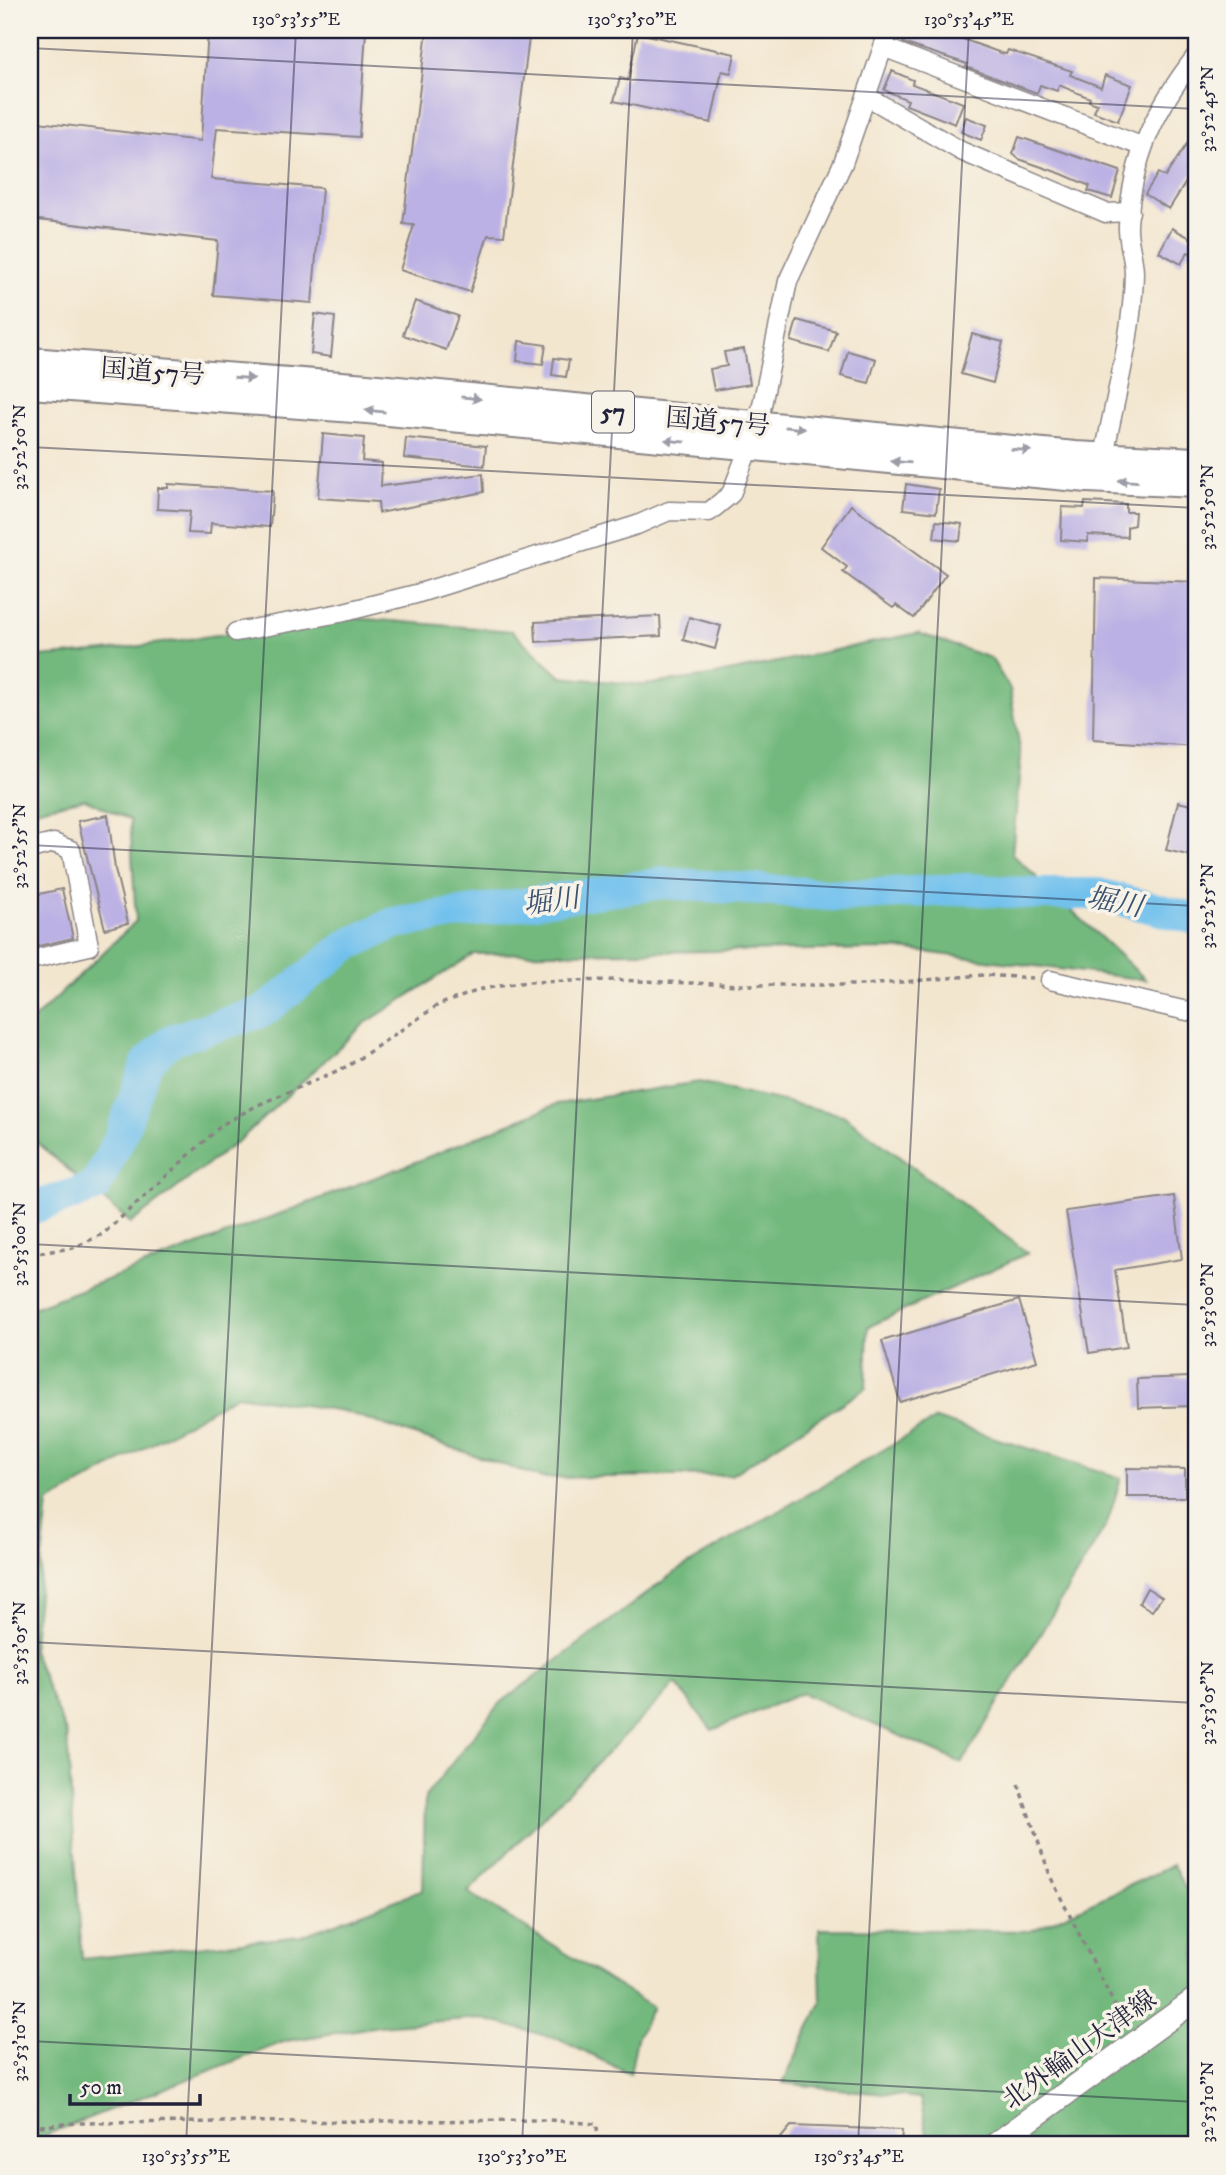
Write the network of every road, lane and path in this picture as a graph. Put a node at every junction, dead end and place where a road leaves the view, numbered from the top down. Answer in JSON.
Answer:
{"nodes":[{"id":1,"x":886,"y":38,"type":"edge"},
{"id":2,"x":1196,"y":56,"type":"edge"},
{"id":3,"x":868,"y":97,"type":"junction"},
{"id":4,"x":1141,"y":146,"type":"junction"},
{"id":5,"x":1130,"y":212,"type":"junction"},
{"id":6,"x":30,"y":361,"type":"edge"},
{"id":7,"x":30,"y":385,"type":"edge"},
{"id":8,"x":758,"y":424,"type":"junction"},
{"id":9,"x":747,"y":449,"type":"junction"},
{"id":10,"x":1104,"y":456,"type":"junction"},
{"id":11,"x":1196,"y":461,"type":"edge"},
{"id":12,"x":1196,"y":484,"type":"edge"},
{"id":13,"x":236,"y":632,"type":"dead end"},
{"id":14,"x":30,"y":849,"type":"edge"},
{"id":15,"x":30,"y":960,"type":"edge"},
{"id":16,"x":1050,"y":980,"type":"joint"},
{"id":17,"x":1196,"y":1013,"type":"edge"},
{"id":18,"x":30,"y":1254,"type":"edge"},
{"id":19,"x":1018,"y":1784,"type":"dead end"},
{"id":20,"x":1196,"y":1998,"type":"edge"},
{"id":21,"x":1133,"y":2044,"type":"junction"},
{"id":22,"x":30,"y":2127,"type":"edge"},
{"id":23,"x":598,"y":2145,"type":"edge"},
{"id":24,"x":996,"y":2145,"type":"edge"}],
"edges":[{"from":1,"to":3,"type":"street"},
{"from":1,"to":4,"type":"street"},
{"from":2,"to":4,"type":"street"},
{"from":3,"to":5,"type":"street"},
{"from":3,"to":8,"type":"street"},
{"from":4,"to":5,"type":"street"},
{"from":5,"to":10,"type":"street"},
{"from":6,"to":8,"type":"highway","name":"国道57号","number":"57","one_way":true},
{"from":9,"to":7,"type":"highway","name":"国道57号","number":"57","one_way":true},
{"from":8,"to":9,"type":"street"},
{"from":8,"to":10,"type":"highway","name":"国道57号","number":"57","one_way":true},
{"from":12,"to":9,"type":"highway","name":"国道57号","number":"57","one_way":true},
{"from":9,"to":13,"type":"street"},
{"from":10,"to":11,"type":"highway","name":"国道57号","number":"57"},
{"from":14,"to":15,"type":"street"},
{"from":16,"to":17,"type":"street"},
{"from":16,"to":18,"type":"path"},
{"from":19,"to":21,"type":"path"},
{"from":20,"to":21,"type":"main road","name":"北外輪山大津線"},
{"from":21,"to":24,"type":"main road","name":"北外輪山大津線"},
{"from":22,"to":23,"type":"path"}]}
